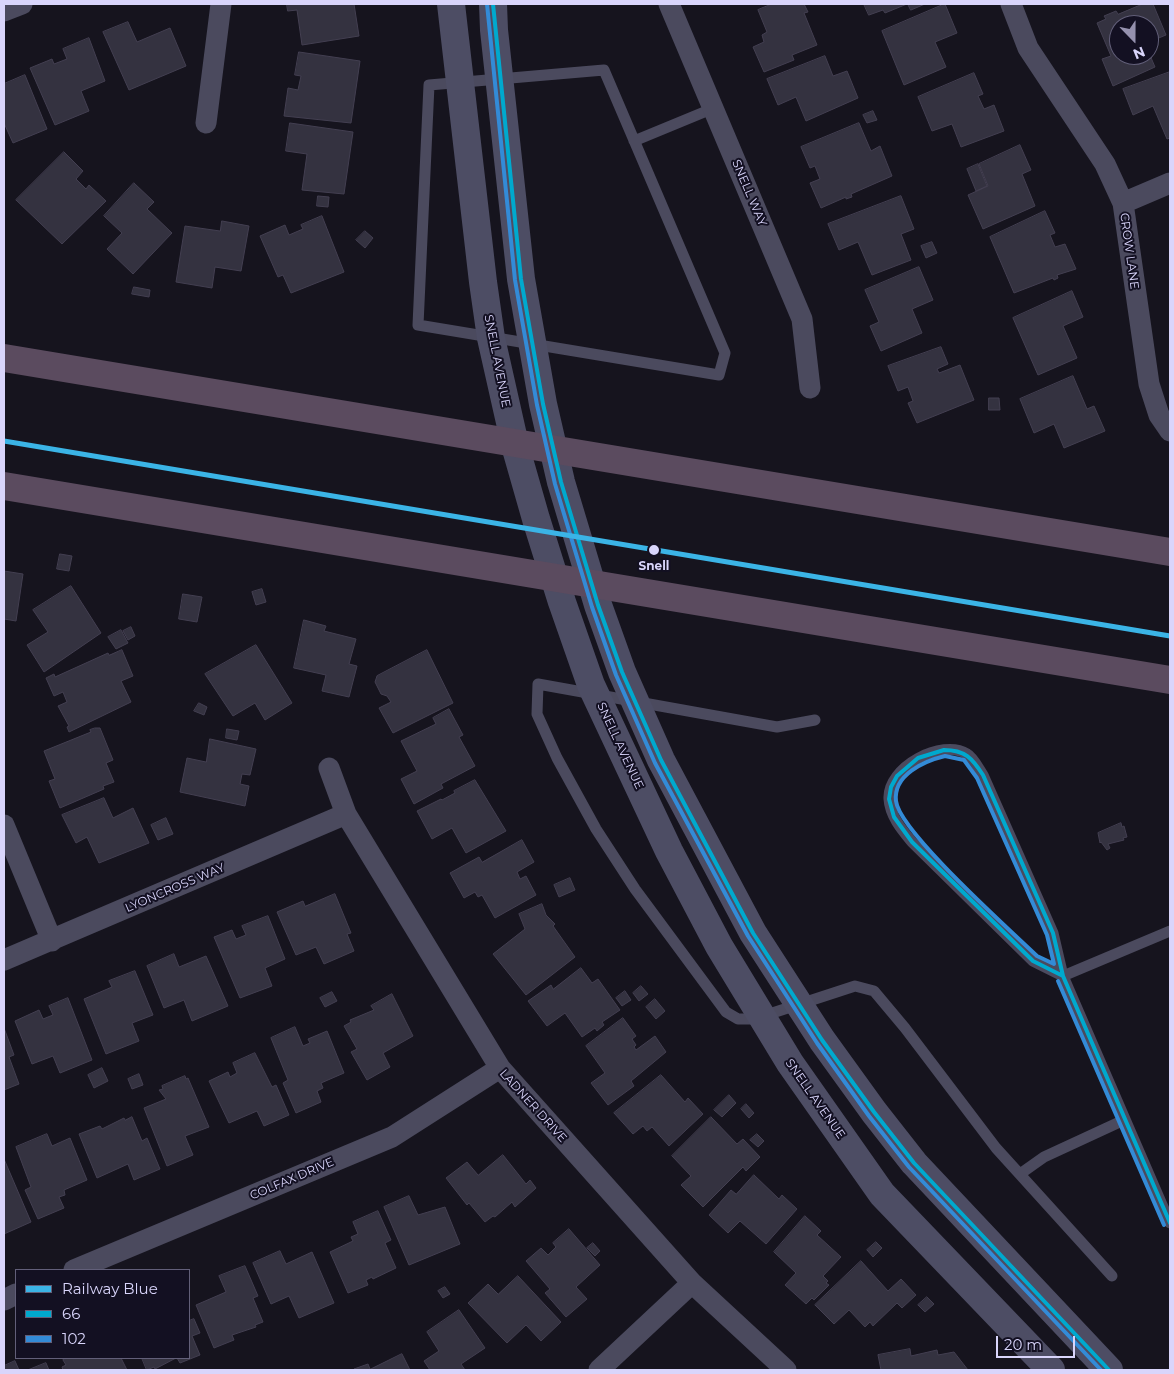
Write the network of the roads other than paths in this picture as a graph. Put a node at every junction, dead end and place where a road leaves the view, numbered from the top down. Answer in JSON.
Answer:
{"nodes":[{"id":1,"x":22,"y":4,"type":"edge"},
{"id":2,"x":222,"y":4,"type":"edge"},
{"id":3,"x":451,"y":4,"type":"edge"},
{"id":4,"x":493,"y":4,"type":"edge"},
{"id":5,"x":669,"y":4,"type":"edge"},
{"id":6,"x":1010,"y":4,"type":"edge"},
{"id":7,"x":4,"y":11,"type":"edge"},
{"id":8,"x":714,"y":108,"type":"junction"},
{"id":9,"x":206,"y":123,"type":"dead end"},
{"id":10,"x":634,"y":141,"type":"junction"},
{"id":11,"x":1170,"y":183,"type":"edge"},
{"id":12,"x":1123,"y":203,"type":"junction"},
{"id":13,"x":4,"y":358,"type":"edge"},
{"id":14,"x":810,"y":388,"type":"dead end"},
{"id":15,"x":1170,"y":432,"type":"edge"},
{"id":16,"x":4,"y":486,"type":"edge"},
{"id":17,"x":1170,"y":552,"type":"edge"},
{"id":18,"x":1170,"y":680,"type":"edge"},
{"id":19,"x":815,"y":720,"type":"dead end"},
{"id":20,"x":329,"y":768,"type":"dead end"},
{"id":21,"x":346,"y":814,"type":"junction"},
{"id":22,"x":4,"y":825,"type":"edge"},
{"id":23,"x":1170,"y":931,"type":"edge"},
{"id":24,"x":52,"y":941,"type":"junction"},
{"id":25,"x":4,"y":960,"type":"edge"},
{"id":26,"x":1064,"y":976,"type":"junction"},
{"id":27,"x":500,"y":1068,"type":"junction"},
{"id":28,"x":1124,"y":1120,"type":"junction"},
{"id":29,"x":1020,"y":1174,"type":"junction"},
{"id":30,"x":1170,"y":1223,"type":"edge"},
{"id":31,"x":76,"y":1269,"type":"edge"},
{"id":32,"x":1112,"y":1276,"type":"dead end"},
{"id":33,"x":692,"y":1283,"type":"junction"},
{"id":34,"x":599,"y":1370,"type":"edge"},
{"id":35,"x":786,"y":1370,"type":"edge"},
{"id":36,"x":1051,"y":1370,"type":"edge"},
{"id":37,"x":1109,"y":1370,"type":"edge"}],
"edges":[{"from":1,"to":7,"type":"street"},
{"from":2,"to":9,"type":"street"},
{"from":3,"to":36,"type":"main road","name":"SNELL AVENUE"},
{"from":4,"to":37,"type":"main road"},
{"from":5,"to":8,"type":"street","name":"SNELL WAY"},
{"from":6,"to":12,"type":"street","name":"CROW LANE"},
{"from":8,"to":10,"type":"lane"},
{"from":8,"to":14,"type":"street","name":"SNELL WAY"},
{"from":10,"to":10,"type":"lane"},
{"from":11,"to":12,"type":"street"},
{"from":12,"to":15,"type":"street","name":"CROW LANE"},
{"from":13,"to":17,"type":"highway"},
{"from":16,"to":18,"type":"highway"},
{"from":19,"to":29,"type":"lane"},
{"from":20,"to":21,"type":"street","name":"LADNER DRIVE"},
{"from":21,"to":24,"type":"street","name":"LYONCROSS WAY"},
{"from":21,"to":27,"type":"street","name":"LADNER DRIVE"},
{"from":22,"to":24,"type":"street"},
{"from":23,"to":26,"type":"lane"},
{"from":24,"to":25,"type":"street","name":"LYONCROSS WAY"},
{"from":26,"to":26,"type":"lane"},
{"from":26,"to":28,"type":"lane"},
{"from":27,"to":31,"type":"street","name":"COLFAX DRIVE"},
{"from":27,"to":33,"type":"street","name":"LADNER DRIVE"},
{"from":28,"to":29,"type":"lane"},
{"from":28,"to":30,"type":"lane"},
{"from":29,"to":32,"type":"lane"},
{"from":33,"to":34,"type":"street"},
{"from":33,"to":35,"type":"street","name":"LADNER DRIVE"}]}
